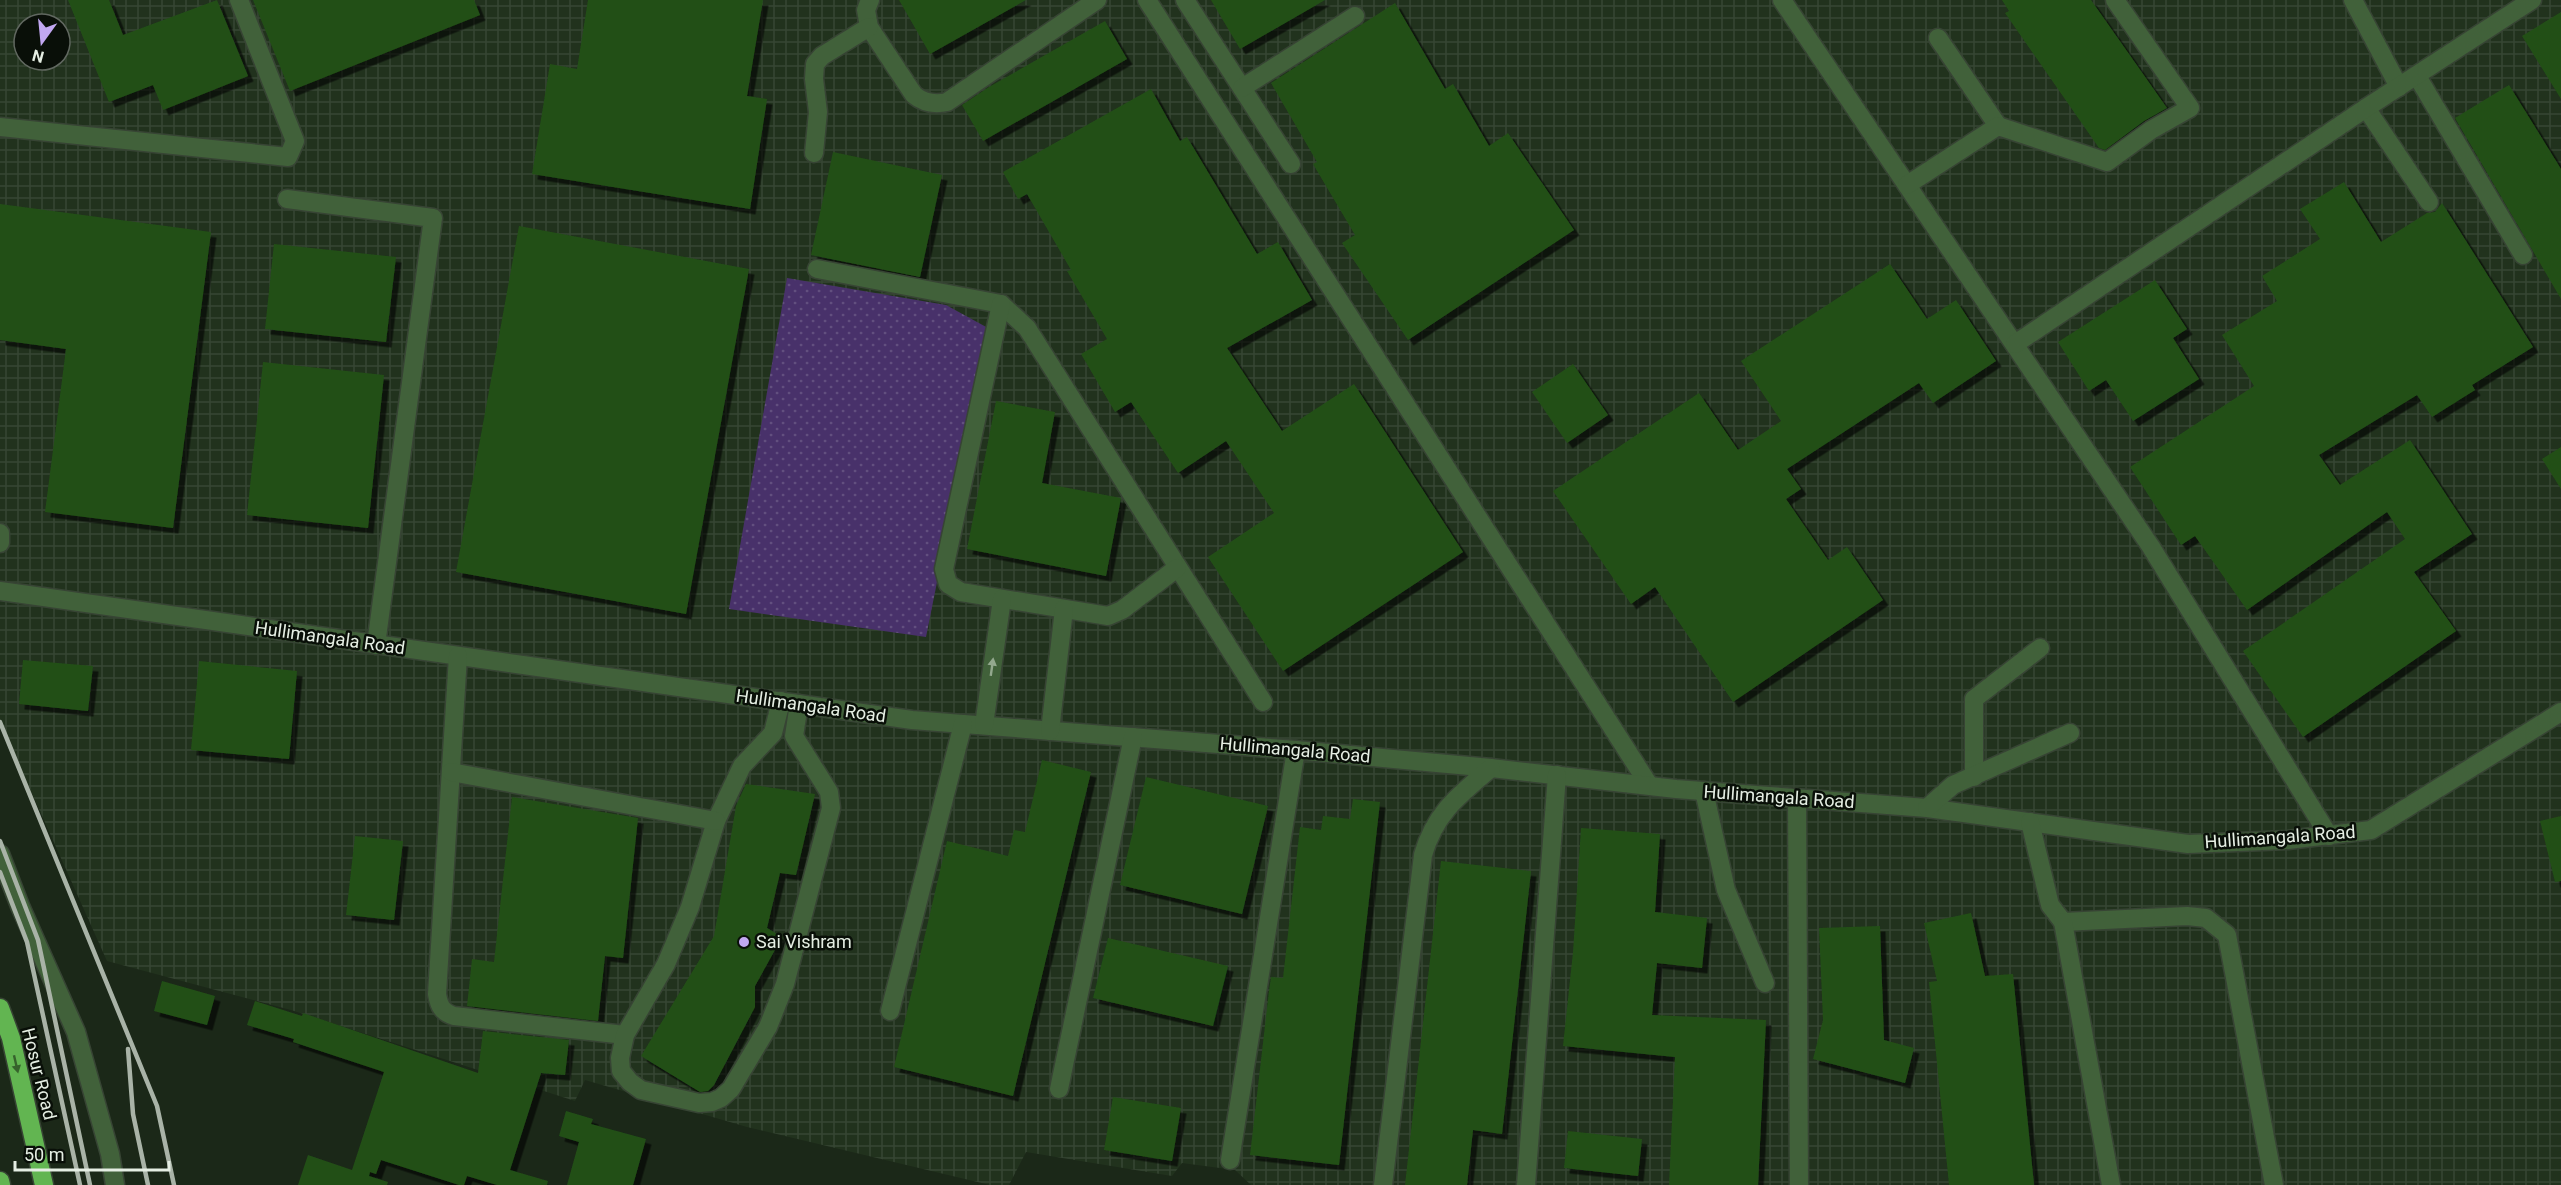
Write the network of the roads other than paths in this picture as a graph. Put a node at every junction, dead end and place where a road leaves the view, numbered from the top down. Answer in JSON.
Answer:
{"nodes":[{"id":1,"x":239,"y":0,"type":"edge"},
{"id":2,"x":870,"y":0,"type":"edge"},
{"id":3,"x":1097,"y":0,"type":"edge"},
{"id":4,"x":1147,"y":0,"type":"edge"},
{"id":5,"x":1185,"y":0,"type":"edge"},
{"id":6,"x":1782,"y":0,"type":"edge"},
{"id":7,"x":2115,"y":0,"type":"edge"},
{"id":8,"x":2353,"y":0,"type":"edge"},
{"id":9,"x":2532,"y":0,"type":"edge"},
{"id":10,"x":1355,"y":16,"type":"dead end"},
{"id":11,"x":869,"y":27,"type":"junction"},
{"id":12,"x":1938,"y":38,"type":"dead end"},
{"id":13,"x":2417,"y":76,"type":"junction"},
{"id":14,"x":2399,"y":87,"type":"junction"},
{"id":15,"x":1242,"y":88,"type":"junction"},
{"id":16,"x":2366,"y":108,"type":"junction"},
{"id":17,"x":1998,"y":126,"type":"junction"},
{"id":18,"x":0,"y":127,"type":"edge"},
{"id":19,"x":814,"y":153,"type":"dead end"},
{"id":20,"x":1291,"y":164,"type":"dead end"},
{"id":21,"x":1907,"y":185,"type":"junction"},
{"id":22,"x":287,"y":199,"type":"dead end"},
{"id":23,"x":2429,"y":202,"type":"dead end"},
{"id":24,"x":2523,"y":255,"type":"dead end"},
{"id":25,"x":817,"y":269,"type":"dead end"},
{"id":26,"x":1001,"y":304,"type":"junction"},
{"id":27,"x":2015,"y":344,"type":"junction"},
{"id":28,"x":0,"y":533,"type":"edge"},
{"id":29,"x":0,"y":543,"type":"edge"},
{"id":30,"x":1177,"y":568,"type":"junction"},
{"id":31,"x":0,"y":591,"type":"edge"},
{"id":32,"x":1002,"y":599,"type":"junction"},
{"id":33,"x":1064,"y":609,"type":"junction"},
{"id":34,"x":376,"y":645,"type":"junction"},
{"id":35,"x":2040,"y":648,"type":"dead end"},
{"id":36,"x":458,"y":656,"type":"junction"},
{"id":37,"x":1263,"y":702,"type":"dead end"},
{"id":38,"x":790,"y":703,"type":"junction"},
{"id":39,"x":2561,"y":712,"type":"edge"},
{"id":40,"x":963,"y":724,"type":"junction"},
{"id":41,"x":984,"y":725,"type":"junction"},
{"id":42,"x":1050,"y":731,"type":"junction"},
{"id":43,"x":773,"y":733,"type":"junction"},
{"id":44,"x":2070,"y":733,"type":"dead end"},
{"id":45,"x":794,"y":736,"type":"junction"},
{"id":46,"x":1132,"y":737,"type":"junction"},
{"id":47,"x":1296,"y":750,"type":"junction"},
{"id":48,"x":1491,"y":768,"type":"junction"},
{"id":49,"x":451,"y":772,"type":"junction"},
{"id":50,"x":1557,"y":775,"type":"junction"},
{"id":51,"x":1974,"y":777,"type":"junction"},
{"id":52,"x":1649,"y":785,"type":"junction"},
{"id":53,"x":1704,"y":791,"type":"junction"},
{"id":54,"x":1797,"y":798,"type":"junction"},
{"id":55,"x":1927,"y":808,"type":"junction"},
{"id":56,"x":716,"y":821,"type":"junction"},
{"id":57,"x":2030,"y":822,"type":"junction"},
{"id":58,"x":2329,"y":836,"type":"junction"},
{"id":59,"x":0,"y":854,"type":"edge"},
{"id":60,"x":2063,"y":922,"type":"junction"},
{"id":61,"x":1765,"y":983,"type":"dead end"},
{"id":62,"x":0,"y":1008,"type":"edge"},
{"id":63,"x":890,"y":1011,"type":"dead end"},
{"id":64,"x":625,"y":1035,"type":"junction"},
{"id":65,"x":1059,"y":1089,"type":"dead end"},
{"id":66,"x":1230,"y":1160,"type":"dead end"},
{"id":67,"x":45,"y":1185,"type":"edge"},
{"id":68,"x":115,"y":1185,"type":"edge"},
{"id":69,"x":1383,"y":1185,"type":"edge"},
{"id":70,"x":1526,"y":1185,"type":"edge"},
{"id":71,"x":1799,"y":1185,"type":"edge"},
{"id":72,"x":2111,"y":1185,"type":"edge"},
{"id":73,"x":2274,"y":1185,"type":"edge"}],
"edges":[{"from":1,"to":18,"type":"street"},
{"from":2,"to":11,"type":"street"},
{"from":3,"to":11,"type":"street"},
{"from":4,"to":52,"type":"street"},
{"from":5,"to":15,"type":"street"},
{"from":6,"to":21,"type":"street"},
{"from":7,"to":17,"type":"street"},
{"from":8,"to":14,"type":"street"},
{"from":9,"to":13,"type":"street"},
{"from":10,"to":15,"type":"street"},
{"from":11,"to":19,"type":"street"},
{"from":12,"to":17,"type":"street"},
{"from":13,"to":14,"type":"street"},
{"from":13,"to":24,"type":"street"},
{"from":14,"to":16,"type":"street"},
{"from":15,"to":20,"type":"street"},
{"from":16,"to":23,"type":"street"},
{"from":16,"to":27,"type":"street"},
{"from":17,"to":21,"type":"street"},
{"from":21,"to":27,"type":"street"},
{"from":22,"to":34,"type":"street"},
{"from":25,"to":26,"type":"street"},
{"from":26,"to":30,"type":"street"},
{"from":26,"to":32,"type":"street"},
{"from":27,"to":58,"type":"street"},
{"from":28,"to":29,"type":"street"},
{"from":30,"to":33,"type":"street"},
{"from":30,"to":37,"type":"street"},
{"from":31,"to":34,"type":"street","name":"Hullimangala Road"},
{"from":32,"to":33,"type":"street"},
{"from":41,"to":32,"type":"street","one_way":true},
{"from":33,"to":42,"type":"street"},
{"from":34,"to":36,"type":"street","name":"Hullimangala Road"},
{"from":35,"to":51,"type":"street"},
{"from":36,"to":38,"type":"street","name":"Hullimangala Road"},
{"from":36,"to":49,"type":"street"},
{"from":38,"to":40,"type":"street","name":"Hullimangala Road"},
{"from":38,"to":43,"type":"street"},
{"from":38,"to":45,"type":"street"},
{"from":39,"to":58,"type":"street","name":"Hullimangala Road"},
{"from":40,"to":41,"type":"street","name":"Hullimangala Road"},
{"from":40,"to":63,"type":"street"},
{"from":41,"to":42,"type":"street","name":"Hullimangala Road"},
{"from":42,"to":46,"type":"street","name":"Hullimangala Road"},
{"from":43,"to":45,"type":"street"},
{"from":43,"to":56,"type":"street"},
{"from":44,"to":51,"type":"street"},
{"from":45,"to":64,"type":"street"},
{"from":46,"to":47,"type":"street","name":"Hullimangala Road"},
{"from":46,"to":65,"type":"street"},
{"from":47,"to":48,"type":"street","name":"Hullimangala Road"},
{"from":47,"to":66,"type":"street"},
{"from":48,"to":50,"type":"street","name":"Hullimangala Road"},
{"from":48,"to":69,"type":"street"},
{"from":49,"to":56,"type":"street"},
{"from":49,"to":64,"type":"street"},
{"from":50,"to":52,"type":"street","name":"Hullimangala Road"},
{"from":50,"to":70,"type":"street"},
{"from":51,"to":55,"type":"street"},
{"from":52,"to":53,"type":"street","name":"Hullimangala Road"},
{"from":53,"to":54,"type":"street","name":"Hullimangala Road"},
{"from":53,"to":61,"type":"street"},
{"from":54,"to":55,"type":"street","name":"Hullimangala Road"},
{"from":54,"to":71,"type":"street"},
{"from":55,"to":57,"type":"street","name":"Hullimangala Road"},
{"from":56,"to":64,"type":"street"},
{"from":57,"to":58,"type":"street","name":"Hullimangala Road"},
{"from":57,"to":60,"type":"street"},
{"from":59,"to":68,"type":"street"},
{"from":60,"to":72,"type":"street"},
{"from":60,"to":73,"type":"street"},
{"from":62,"to":67,"type":"highway","name":"Hosur Road","one_way":true}]}
